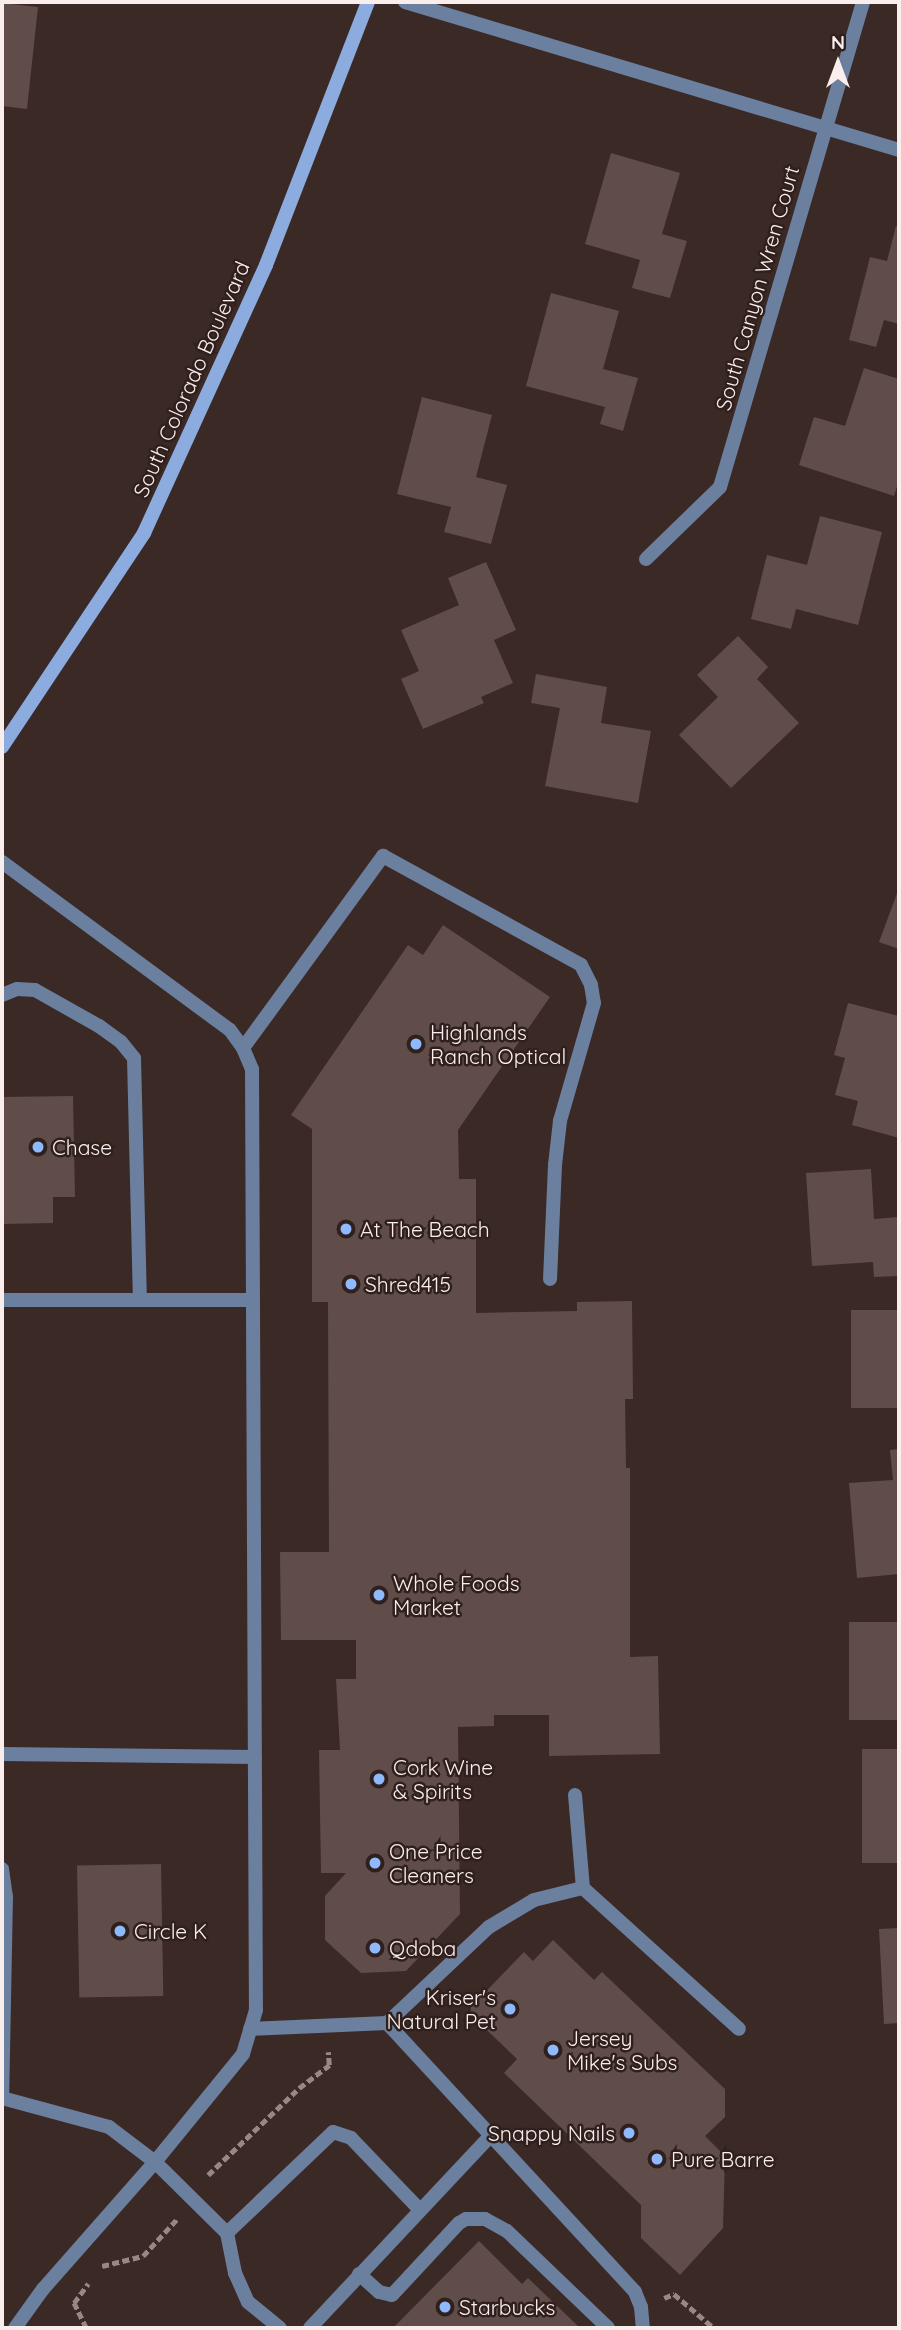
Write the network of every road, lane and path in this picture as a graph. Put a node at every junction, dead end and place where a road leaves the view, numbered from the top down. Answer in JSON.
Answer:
{"nodes":[{"id":1,"x":368,"y":2,"type":"edge"},
{"id":2,"x":405,"y":2,"type":"edge"},
{"id":3,"x":863,"y":2,"type":"edge"},
{"id":4,"x":826,"y":126,"type":"junction"},
{"id":5,"x":899,"y":150,"type":"edge"},
{"id":6,"x":646,"y":559,"type":"dead end"},
{"id":7,"x":2,"y":747,"type":"edge"},
{"id":8,"x":2,"y":862,"type":"edge"},
{"id":9,"x":2,"y":995,"type":"edge"},
{"id":10,"x":243,"y":1048,"type":"junction"},
{"id":11,"x":551,"y":1279,"type":"dead end"},
{"id":12,"x":2,"y":1300,"type":"edge"},
{"id":13,"x":140,"y":1300,"type":"junction"},
{"id":14,"x":253,"y":1300,"type":"junction"},
{"id":15,"x":2,"y":1754,"type":"edge"},
{"id":16,"x":255,"y":1758,"type":"junction"},
{"id":17,"x":575,"y":1795,"type":"dead end"},
{"id":18,"x":2,"y":1869,"type":"edge"},
{"id":19,"x":583,"y":1888,"type":"junction"},
{"id":20,"x":387,"y":2023,"type":"junction"},
{"id":21,"x":250,"y":2029,"type":"junction"},
{"id":22,"x":739,"y":2029,"type":"dead end"},
{"id":23,"x":2,"y":2098,"type":"edge"},
{"id":24,"x":490,"y":2136,"type":"junction"},
{"id":25,"x":155,"y":2162,"type":"junction"},
{"id":26,"x":419,"y":2209,"type":"junction"},
{"id":27,"x":227,"y":2233,"type":"junction"},
{"id":28,"x":359,"y":2274,"type":"junction"},
{"id":29,"x":641,"y":2307,"type":"junction"},
{"id":30,"x":15,"y":2328,"type":"edge"},
{"id":31,"x":280,"y":2328,"type":"edge"},
{"id":32,"x":310,"y":2328,"type":"edge"},
{"id":33,"x":608,"y":2328,"type":"edge"},
{"id":34,"x":643,"y":2328,"type":"edge"},
{"id":35,"x":714,"y":2328,"type":"edge"}],
"edges":[{"from":1,"to":7,"type":"main road","name":"South Colorado Boulevard"},
{"from":2,"to":4,"type":"street"},
{"from":3,"to":4,"type":"street","name":"South Canyon Wren Court"},
{"from":4,"to":5,"type":"street"},
{"from":4,"to":6,"type":"street","name":"South Canyon Wren Court"},
{"from":8,"to":10,"type":"street"},
{"from":9,"to":13,"type":"street"},
{"from":10,"to":11,"type":"street"},
{"from":10,"to":14,"type":"street"},
{"from":12,"to":13,"type":"street"},
{"from":13,"to":14,"type":"street"},
{"from":14,"to":16,"type":"street"},
{"from":15,"to":16,"type":"street"},
{"from":16,"to":21,"type":"street"},
{"from":17,"to":19,"type":"street"},
{"from":18,"to":23,"type":"street"},
{"from":19,"to":20,"type":"street"},
{"from":19,"to":22,"type":"street"},
{"from":20,"to":21,"type":"street"},
{"from":20,"to":24,"type":"street"},
{"from":21,"to":25,"type":"street"},
{"from":23,"to":25,"type":"street"},
{"from":24,"to":26,"type":"street"},
{"from":24,"to":29,"type":"street"},
{"from":25,"to":27,"type":"street"},
{"from":25,"to":30,"type":"street"},
{"from":26,"to":27,"type":"street"},
{"from":26,"to":28,"type":"street"},
{"from":27,"to":31,"type":"street"},
{"from":28,"to":32,"type":"street"},
{"from":28,"to":33,"type":"street"},
{"from":29,"to":34,"type":"street"},
{"from":29,"to":35,"type":"path"}]}
